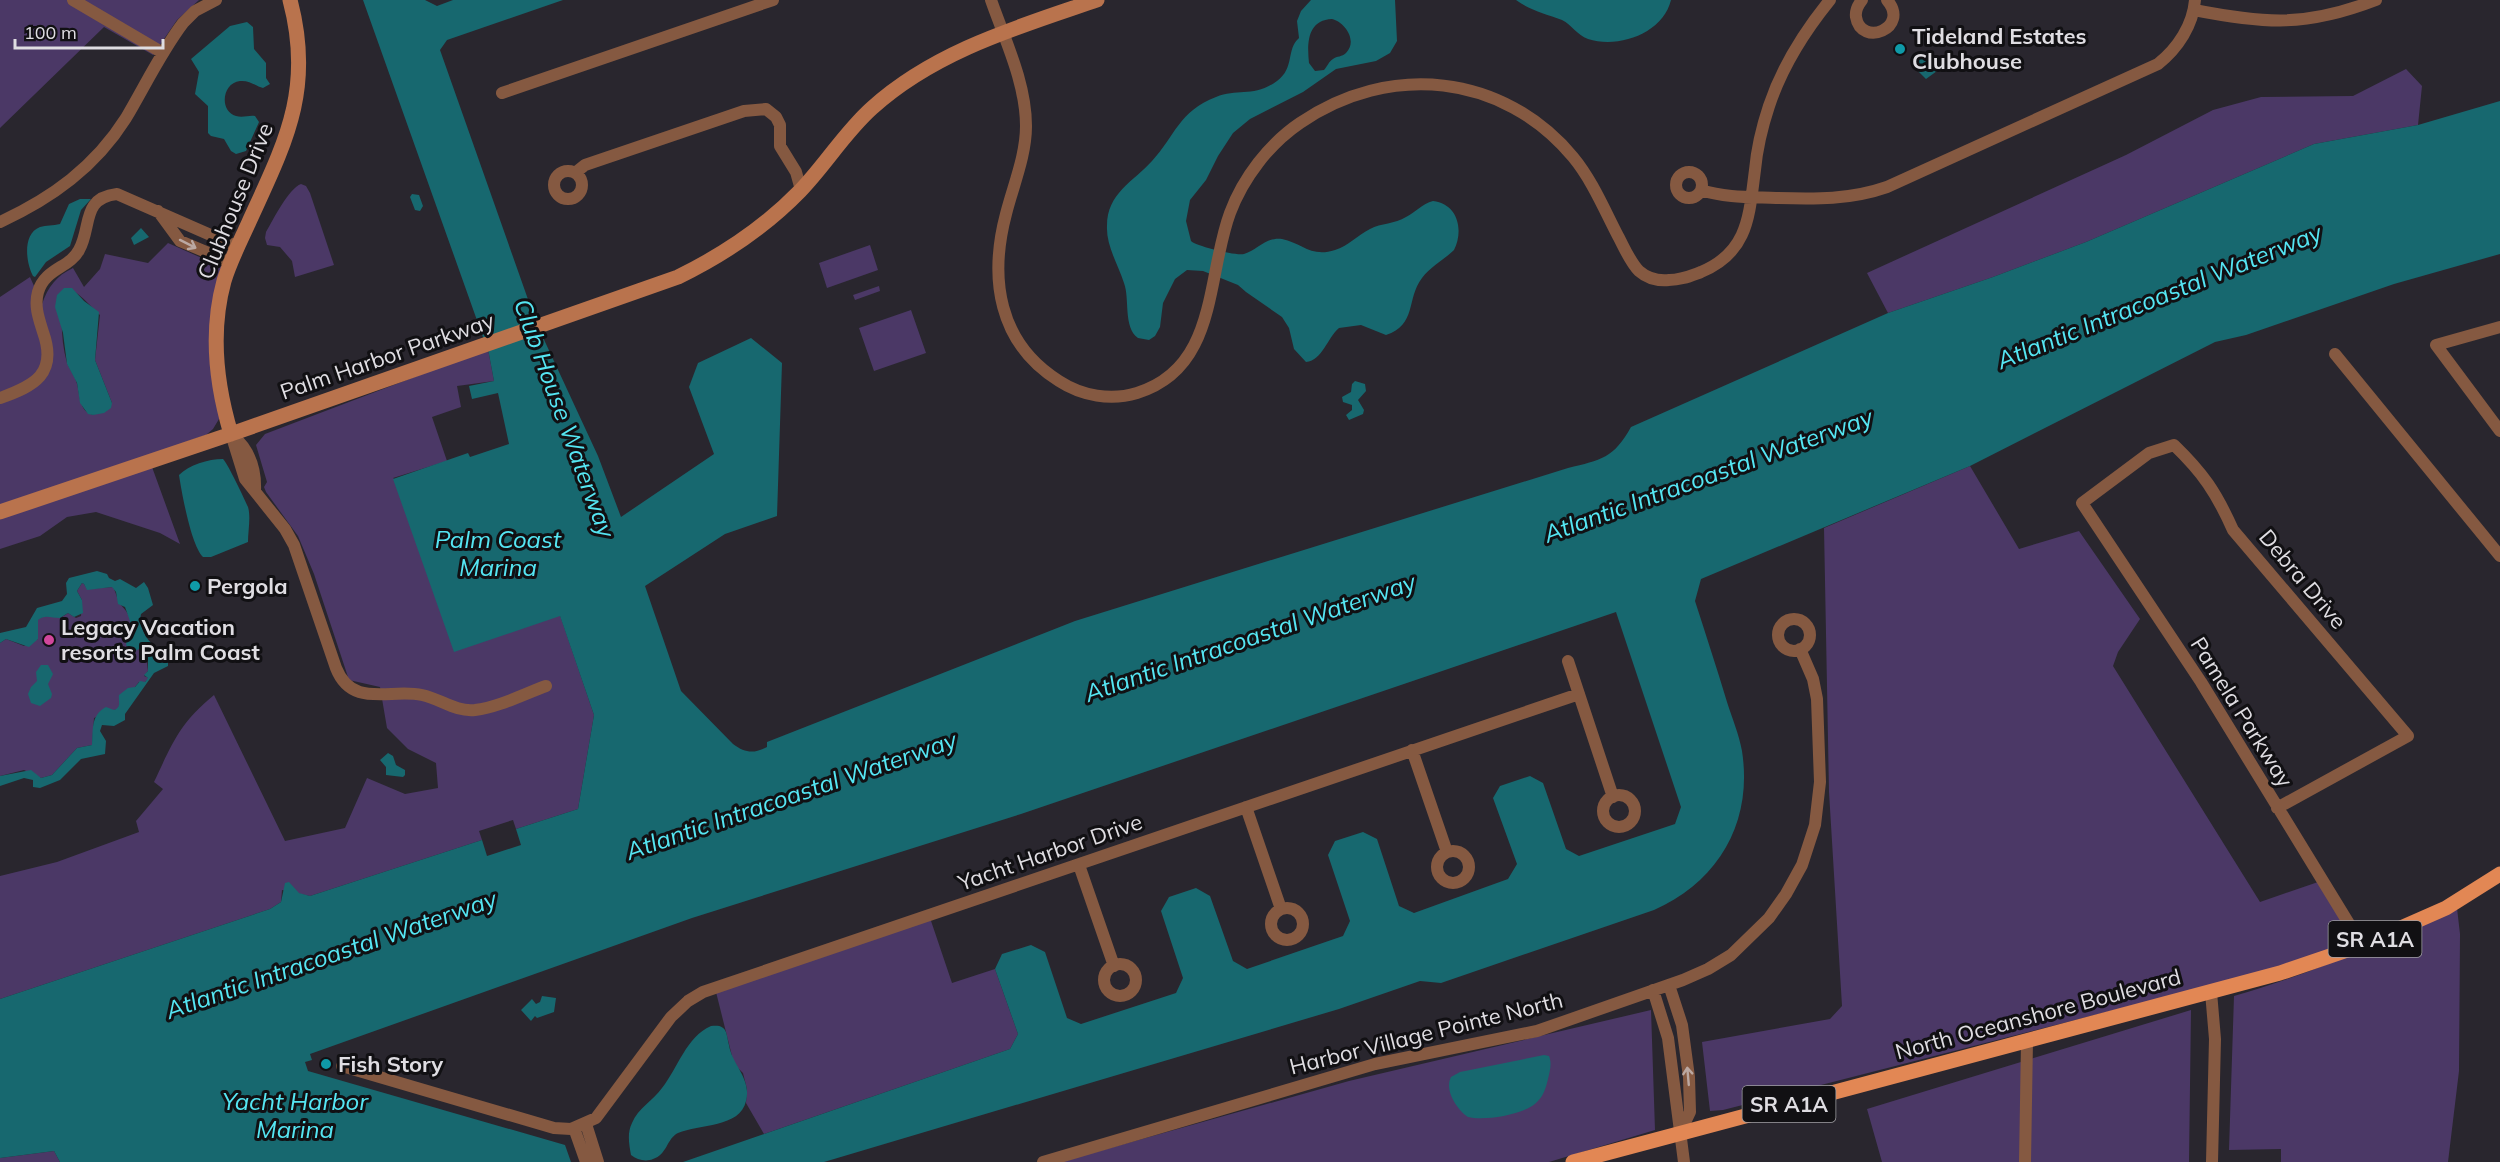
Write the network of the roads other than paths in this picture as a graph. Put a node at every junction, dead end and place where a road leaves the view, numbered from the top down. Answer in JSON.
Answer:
{"nodes":[{"id":1,"x":73,"y":0,"type":"edge"},
{"id":2,"x":216,"y":0,"type":"edge"},
{"id":3,"x":290,"y":0,"type":"edge"},
{"id":4,"x":773,"y":0,"type":"edge"},
{"id":5,"x":991,"y":0,"type":"edge"},
{"id":6,"x":1097,"y":0,"type":"edge"},
{"id":7,"x":1830,"y":0,"type":"edge"},
{"id":8,"x":1887,"y":0,"type":"edge"},
{"id":9,"x":2376,"y":0,"type":"edge"},
{"id":10,"x":1856,"y":3,"type":"edge"},
{"id":11,"x":2195,"y":5,"type":"edge"},
{"id":12,"x":1003,"y":33,"type":"junction"},
{"id":13,"x":163,"y":53,"type":"junction"},
{"id":14,"x":502,"y":93,"type":"dead end"},
{"id":15,"x":575,"y":173,"type":"dead end"},
{"id":16,"x":801,"y":190,"type":"junction"},
{"id":17,"x":1701,"y":190,"type":"dead end"},
{"id":18,"x":1752,"y":198,"type":"junction"},
{"id":19,"x":157,"y":210,"type":"junction"},
{"id":20,"x":0,"y":222,"type":"edge"},
{"id":21,"x":238,"y":247,"type":"junction"},
{"id":22,"x":230,"y":262,"type":"junction"},
{"id":23,"x":2500,"y":327,"type":"edge"},
{"id":24,"x":2335,"y":354,"type":"dead end"},
{"id":25,"x":0,"y":398,"type":"edge"},
{"id":26,"x":2500,"y":431,"type":"edge"},
{"id":27,"x":231,"y":434,"type":"junction"},
{"id":28,"x":2174,"y":445,"type":"joint"},
{"id":29,"x":0,"y":512,"type":"edge"},
{"id":30,"x":2500,"y":556,"type":"edge"},
{"id":31,"x":1800,"y":649,"type":"dead end"},
{"id":32,"x":1568,"y":661,"type":"dead end"},
{"id":33,"x":546,"y":686,"type":"dead end"},
{"id":34,"x":1579,"y":694,"type":"junction"},
{"id":35,"x":1412,"y":750,"type":"junction"},
{"id":36,"x":1613,"y":796,"type":"dead end"},
{"id":37,"x":1246,"y":807,"type":"junction"},
{"id":38,"x":2277,"y":808,"type":"junction"},
{"id":39,"x":1447,"y":852,"type":"dead end"},
{"id":40,"x":1079,"y":865,"type":"junction"},
{"id":41,"x":2500,"y":874,"type":"edge"},
{"id":42,"x":1281,"y":909,"type":"dead end"},
{"id":43,"x":2362,"y":945,"type":"junction"},
{"id":44,"x":1114,"y":966,"type":"dead end"},
{"id":45,"x":1669,"y":985,"type":"junction"},
{"id":46,"x":1653,"y":990,"type":"junction"},
{"id":47,"x":2211,"y":992,"type":"junction"},
{"id":48,"x":2027,"y":1041,"type":"junction"},
{"id":49,"x":342,"y":1066,"type":"dead end"},
{"id":50,"x":580,"y":1126,"type":"junction"},
{"id":51,"x":1680,"y":1133,"type":"junction"},
{"id":52,"x":586,"y":1162,"type":"edge"},
{"id":53,"x":598,"y":1162,"type":"edge"},
{"id":54,"x":1043,"y":1162,"type":"edge"},
{"id":55,"x":1574,"y":1162,"type":"edge"},
{"id":56,"x":1684,"y":1162,"type":"edge"},
{"id":57,"x":2025,"y":1162,"type":"edge"},
{"id":58,"x":2212,"y":1162,"type":"edge"}],
"edges":[{"from":1,"to":13,"type":"street"},
{"from":2,"to":13,"type":"street"},
{"from":3,"to":21,"type":"street","name":"Clubhouse Drive"},
{"from":4,"to":14,"type":"street"},
{"from":5,"to":12,"type":"street"},
{"from":6,"to":12,"type":"street","name":"Palm Harbor Parkway"},
{"from":7,"to":18,"type":"street"},
{"from":8,"to":10,"type":"street"},
{"from":9,"to":11,"type":"street"},
{"from":11,"to":18,"type":"street"},
{"from":12,"to":16,"type":"street","name":"Palm Harbor Parkway"},
{"from":12,"to":18,"type":"street"},
{"from":13,"to":20,"type":"street"},
{"from":15,"to":16,"type":"street"},
{"from":16,"to":27,"type":"street","name":"Palm Harbor Parkway"},
{"from":17,"to":18,"type":"street"},
{"from":19,"to":21,"type":"street"},
{"from":19,"to":22,"type":"street","one_way":true},
{"from":19,"to":25,"type":"street"},
{"from":21,"to":22,"type":"street","name":"Clubhouse Drive"},
{"from":22,"to":27,"type":"street","name":"Clubhouse Drive"},
{"from":23,"to":26,"type":"street"},
{"from":24,"to":30,"type":"street"},
{"from":27,"to":29,"type":"street","name":"Palm Harbor Parkway"},
{"from":27,"to":33,"type":"street","name":"Clubhouse Drive"},
{"from":28,"to":38,"type":"street","name":"Pamela Parkway"},
{"from":28,"to":38,"type":"street","name":"Debra Drive"},
{"from":31,"to":45,"type":"street","name":"Harbor Village Pointe North"},
{"from":32,"to":34,"type":"street"},
{"from":34,"to":35,"type":"street","name":"Yacht Harbor Drive"},
{"from":34,"to":36,"type":"street"},
{"from":35,"to":37,"type":"street","name":"Yacht Harbor Drive"},
{"from":35,"to":39,"type":"street"},
{"from":37,"to":40,"type":"street","name":"Yacht Harbor Drive"},
{"from":37,"to":42,"type":"street"},
{"from":38,"to":43,"type":"street","name":"Pamela Parkway"},
{"from":40,"to":44,"type":"street"},
{"from":40,"to":50,"type":"street","name":"Yacht Harbor Drive"},
{"from":41,"to":43,"type":"main road","name":"North Oceanshore Boulevard","number":"SR A1A"},
{"from":43,"to":47,"type":"main road","name":"North Oceanshore Boulevard","number":"SR A1A"},
{"from":45,"to":46,"type":"street","name":"Harbor Village Pointe North"},
{"from":51,"to":45,"type":"street","one_way":true},
{"from":46,"to":51,"type":"street"},
{"from":46,"to":54,"type":"street","name":"Harbor Village Pointe North"},
{"from":47,"to":48,"type":"main road","name":"North Oceanshore Boulevard","number":"SR A1A"},
{"from":47,"to":58,"type":"street"},
{"from":48,"to":51,"type":"main road","name":"North Oceanshore Boulevard","number":"SR A1A"},
{"from":48,"to":57,"type":"street"},
{"from":49,"to":50,"type":"street"},
{"from":50,"to":52,"type":"street"},
{"from":50,"to":53,"type":"street"},
{"from":51,"to":55,"type":"main road","name":"North Oceanshore Boulevard","number":"SR A1A"},
{"from":51,"to":56,"type":"street"}]}
